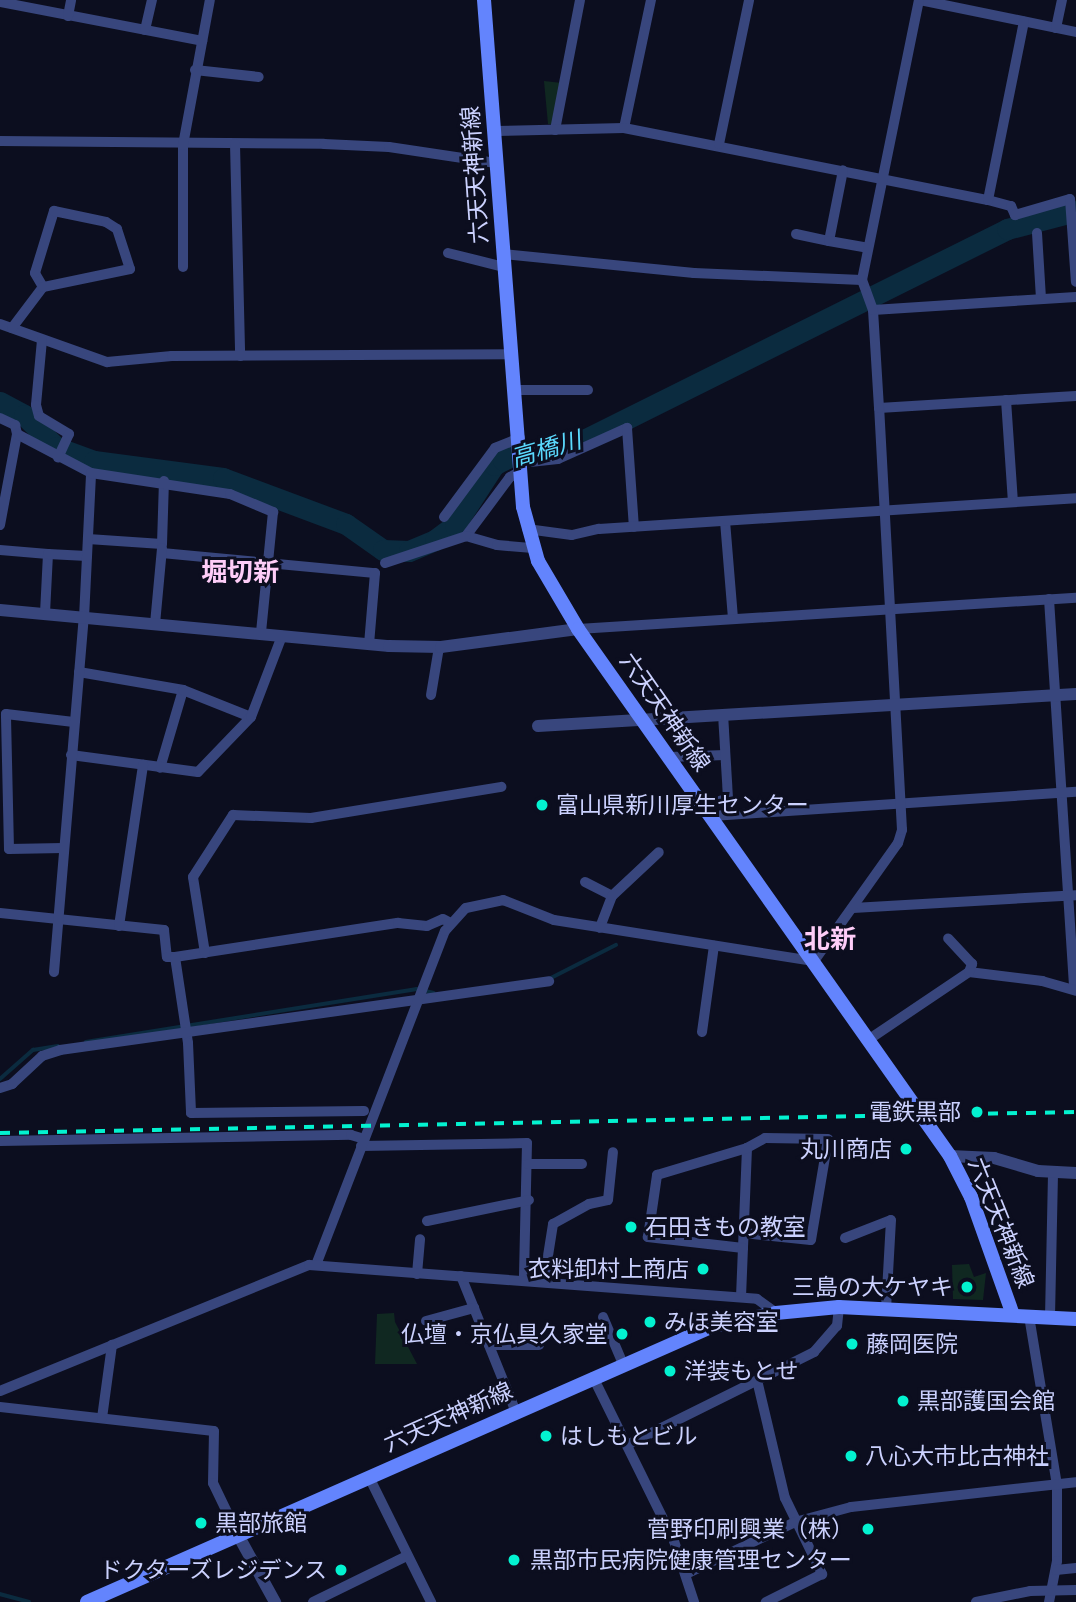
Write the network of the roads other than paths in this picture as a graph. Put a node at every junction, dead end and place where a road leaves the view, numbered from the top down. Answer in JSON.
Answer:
{"nodes":[{"id":1,"x":71,"y":0,"type":"edge"},
{"id":2,"x":152,"y":0,"type":"edge"},
{"id":3,"x":211,"y":0,"type":"edge"},
{"id":4,"x":484,"y":0,"type":"edge"},
{"id":5,"x":580,"y":0,"type":"edge"},
{"id":6,"x":651,"y":0,"type":"edge"},
{"id":7,"x":749,"y":0,"type":"edge"},
{"id":8,"x":919,"y":0,"type":"edge"},
{"id":9,"x":1062,"y":0,"type":"edge"},
{"id":10,"x":2,"y":2,"type":"edge"},
{"id":11,"x":68,"y":16,"type":"junction"},
{"id":12,"x":1024,"y":22,"type":"junction"},
{"id":13,"x":1056,"y":28,"type":"junction"},
{"id":14,"x":145,"y":30,"type":"junction"},
{"id":15,"x":1076,"y":32,"type":"edge"},
{"id":16,"x":202,"y":41,"type":"junction"},
{"id":17,"x":195,"y":70,"type":"junction"},
{"id":18,"x":260,"y":77,"type":"dead end"},
{"id":19,"x":624,"y":128,"type":"junction"},
{"id":20,"x":555,"y":130,"type":"junction"},
{"id":21,"x":494,"y":131,"type":"junction"},
{"id":22,"x":0,"y":141,"type":"edge"},
{"id":23,"x":235,"y":144,"type":"junction"},
{"id":24,"x":719,"y":144,"type":"junction"},
{"id":25,"x":183,"y":145,"type":"junction"},
{"id":26,"x":496,"y":163,"type":"junction"},
{"id":27,"x":843,"y":170,"type":"junction"},
{"id":28,"x":880,"y":178,"type":"junction"},
{"id":29,"x":988,"y":200,"type":"junction"},
{"id":30,"x":1037,"y":233,"type":"dead end"},
{"id":31,"x":796,"y":234,"type":"dead end"},
{"id":32,"x":829,"y":241,"type":"junction"},
{"id":33,"x":867,"y":248,"type":"junction"},
{"id":34,"x":448,"y":253,"type":"dead end"},
{"id":35,"x":504,"y":260,"type":"junction"},
{"id":36,"x":183,"y":267,"type":"dead end"},
{"id":37,"x":862,"y":279,"type":"junction"},
{"id":38,"x":1076,"y":282,"type":"edge"},
{"id":39,"x":43,"y":287,"type":"junction"},
{"id":40,"x":1076,"y":297,"type":"edge"},
{"id":41,"x":1041,"y":299,"type":"junction"},
{"id":42,"x":873,"y":310,"type":"junction"},
{"id":43,"x":0,"y":324,"type":"edge"},
{"id":44,"x":12,"y":328,"type":"junction"},
{"id":45,"x":42,"y":340,"type":"junction"},
{"id":46,"x":511,"y":354,"type":"junction"},
{"id":47,"x":240,"y":356,"type":"junction"},
{"id":48,"x":515,"y":390,"type":"junction"},
{"id":49,"x":588,"y":390,"type":"dead end"},
{"id":50,"x":1076,"y":396,"type":"edge"},
{"id":51,"x":1006,"y":400,"type":"junction"},
{"id":52,"x":879,"y":408,"type":"junction"},
{"id":53,"x":0,"y":418,"type":"edge"},
{"id":54,"x":17,"y":434,"type":"junction"},
{"id":55,"x":520,"y":441,"type":"junction"},
{"id":56,"x":58,"y":458,"type":"junction"},
{"id":57,"x":521,"y":467,"type":"junction"},
{"id":58,"x":91,"y":473,"type":"junction"},
{"id":59,"x":164,"y":481,"type":"junction"},
{"id":60,"x":1076,"y":498,"type":"edge"},
{"id":61,"x":1013,"y":502,"type":"junction"},
{"id":62,"x":886,"y":510,"type":"junction"},
{"id":63,"x":444,"y":516,"type":"dead end"},
{"id":64,"x":725,"y":521,"type":"junction"},
{"id":65,"x":0,"y":524,"type":"edge"},
{"id":66,"x":634,"y":527,"type":"junction"},
{"id":67,"x":527,"y":530,"type":"junction"},
{"id":68,"x":466,"y":536,"type":"junction"},
{"id":69,"x":88,"y":540,"type":"junction"},
{"id":70,"x":533,"y":548,"type":"junction"},
{"id":71,"x":162,"y":549,"type":"junction"},
{"id":72,"x":0,"y":550,"type":"edge"},
{"id":73,"x":48,"y":554,"type":"junction"},
{"id":74,"x":87,"y":556,"type":"junction"},
{"id":75,"x":268,"y":563,"type":"junction"},
{"id":76,"x":385,"y":563,"type":"dead end"},
{"id":77,"x":1076,"y":598,"type":"edge"},
{"id":78,"x":1049,"y":599,"type":"junction"},
{"id":79,"x":891,"y":609,"type":"junction"},
{"id":80,"x":0,"y":610,"type":"edge"},
{"id":81,"x":45,"y":614,"type":"junction"},
{"id":82,"x":84,"y":618,"type":"junction"},
{"id":83,"x":733,"y":619,"type":"junction"},
{"id":84,"x":155,"y":624,"type":"junction"},
{"id":85,"x":578,"y":629,"type":"junction"},
{"id":86,"x":261,"y":633,"type":"junction"},
{"id":87,"x":282,"y":636,"type":"junction"},
{"id":88,"x":369,"y":644,"type":"junction"},
{"id":89,"x":439,"y":647,"type":"junction"},
{"id":90,"x":79,"y":672,"type":"junction"},
{"id":91,"x":183,"y":690,"type":"junction"},
{"id":92,"x":1076,"y":694,"type":"edge"},
{"id":93,"x":431,"y":695,"type":"dead end"},
{"id":94,"x":1055,"y":695,"type":"junction"},
{"id":95,"x":894,"y":704,"type":"junction"},
{"id":96,"x":723,"y":715,"type":"junction"},
{"id":97,"x":251,"y":717,"type":"junction"},
{"id":98,"x":643,"y":721,"type":"junction"},
{"id":99,"x":74,"y":722,"type":"junction"},
{"id":100,"x":538,"y":726,"type":"dead end"},
{"id":101,"x":71,"y":755,"type":"junction"},
{"id":102,"x":725,"y":755,"type":"junction"},
{"id":103,"x":669,"y":757,"type":"junction"},
{"id":104,"x":142,"y":765,"type":"junction"},
{"id":105,"x":160,"y":768,"type":"junction"},
{"id":106,"x":501,"y":787,"type":"dead end"},
{"id":107,"x":1076,"y":792,"type":"edge"},
{"id":108,"x":1062,"y":793,"type":"junction"},
{"id":109,"x":900,"y":802,"type":"junction"},
{"id":110,"x":709,"y":811,"type":"junction"},
{"id":111,"x":63,"y":848,"type":"junction"},
{"id":112,"x":659,"y":852,"type":"dead end"},
{"id":113,"x":585,"y":882,"type":"dead end"},
{"id":114,"x":1072,"y":895,"type":"edge"},
{"id":115,"x":612,"y":896,"type":"junction"},
{"id":116,"x":853,"y":908,"type":"junction"},
{"id":117,"x":0,"y":914,"type":"edge"},
{"id":118,"x":56,"y":921,"type":"junction"},
{"id":119,"x":451,"y":923,"type":"junction"},
{"id":120,"x":119,"y":926,"type":"junction"},
{"id":121,"x":600,"y":928,"type":"junction"},
{"id":122,"x":948,"y":938,"type":"dead end"},
{"id":123,"x":714,"y":946,"type":"junction"},
{"id":124,"x":205,"y":953,"type":"junction"},
{"id":125,"x":175,"y":957,"type":"junction"},
{"id":126,"x":814,"y":961,"type":"junction"},
{"id":127,"x":54,"y":972,"type":"dead end"},
{"id":128,"x":968,"y":972,"type":"junction"},
{"id":129,"x":549,"y":981,"type":"dead end"},
{"id":130,"x":1075,"y":989,"type":"edge"},
{"id":131,"x":419,"y":998,"type":"junction"},
{"id":132,"x":187,"y":1031,"type":"junction"},
{"id":133,"x":702,"y":1032,"type":"dead end"},
{"id":134,"x":868,"y":1040,"type":"junction"},
{"id":135,"x":0,"y":1088,"type":"edge"},
{"id":136,"x":364,"y":1111,"type":"dead end"},
{"id":137,"x":0,"y":1141,"type":"edge"},
{"id":138,"x":362,"y":1142,"type":"junction"},
{"id":139,"x":747,"y":1148,"type":"junction"},
{"id":140,"x":613,"y":1152,"type":"dead end"},
{"id":141,"x":950,"y":1156,"type":"junction"},
{"id":142,"x":528,"y":1164,"type":"junction"},
{"id":143,"x":582,"y":1164,"type":"dead end"},
{"id":144,"x":1053,"y":1173,"type":"junction"},
{"id":145,"x":1076,"y":1173,"type":"edge"},
{"id":146,"x":529,"y":1200,"type":"junction"},
{"id":147,"x":427,"y":1221,"type":"dead end"},
{"id":148,"x":744,"y":1233,"type":"junction"},
{"id":149,"x":845,"y":1238,"type":"dead end"},
{"id":150,"x":420,"y":1239,"type":"dead end"},
{"id":151,"x":743,"y":1248,"type":"junction"},
{"id":152,"x":316,"y":1265,"type":"junction"},
{"id":153,"x":417,"y":1274,"type":"junction"},
{"id":154,"x":461,"y":1276,"type":"junction"},
{"id":155,"x":524,"y":1279,"type":"junction"},
{"id":156,"x":544,"y":1281,"type":"junction"},
{"id":157,"x":741,"y":1297,"type":"junction"},
{"id":158,"x":839,"y":1307,"type":"junction"},
{"id":159,"x":474,"y":1308,"type":"junction"},
{"id":160,"x":886,"y":1310,"type":"junction"},
{"id":161,"x":776,"y":1313,"type":"junction"},
{"id":162,"x":1013,"y":1315,"type":"junction"},
{"id":163,"x":1029,"y":1316,"type":"junction"},
{"id":164,"x":603,"y":1317,"type":"dead end"},
{"id":165,"x":1050,"y":1317,"type":"junction"},
{"id":166,"x":1076,"y":1319,"type":"edge"},
{"id":167,"x":426,"y":1321,"type":"dead end"},
{"id":168,"x":112,"y":1345,"type":"junction"},
{"id":169,"x":489,"y":1345,"type":"junction"},
{"id":170,"x":538,"y":1345,"type":"dead end"},
{"id":171,"x":623,"y":1364,"type":"junction"},
{"id":172,"x":593,"y":1377,"type":"junction"},
{"id":173,"x":757,"y":1380,"type":"junction"},
{"id":174,"x":0,"y":1391,"type":"edge"},
{"id":175,"x":0,"y":1407,"type":"edge"},
{"id":176,"x":516,"y":1412,"type":"junction"},
{"id":177,"x":102,"y":1418,"type":"junction"},
{"id":178,"x":627,"y":1445,"type":"junction"},
{"id":179,"x":369,"y":1477,"type":"junction"},
{"id":180,"x":1076,"y":1482,"type":"edge"},
{"id":181,"x":1057,"y":1486,"type":"junction"},
{"id":182,"x":795,"y":1522,"type":"junction"},
{"id":183,"x":239,"y":1535,"type":"junction"},
{"id":184,"x":407,"y":1556,"type":"junction"},
{"id":185,"x":1076,"y":1569,"type":"edge"},
{"id":186,"x":1056,"y":1570,"type":"junction"},
{"id":187,"x":686,"y":1574,"type":"junction"},
{"id":188,"x":1076,"y":1590,"type":"edge"},
{"id":189,"x":1050,"y":1597,"type":"edge"},
{"id":190,"x":334,"y":1598,"type":"edge"},
{"id":191,"x":87,"y":1602,"type":"edge"},
{"id":192,"x":275,"y":1602,"type":"edge"},
{"id":193,"x":313,"y":1602,"type":"edge"},
{"id":194,"x":431,"y":1602,"type":"edge"},
{"id":195,"x":694,"y":1602,"type":"edge"},
{"id":196,"x":766,"y":1602,"type":"edge"},
{"id":197,"x":976,"y":1602,"type":"edge"}],
"edges":[{"from":1,"to":11,"type":"street"},
{"from":2,"to":14,"type":"street"},
{"from":3,"to":16,"type":"street"},
{"from":4,"to":21,"type":"main road","name":"六天天神新線"},
{"from":5,"to":20,"type":"street"},
{"from":6,"to":19,"type":"street"},
{"from":7,"to":24,"type":"street"},
{"from":8,"to":12,"type":"street"},
{"from":8,"to":28,"type":"street"},
{"from":9,"to":13,"type":"street"},
{"from":10,"to":11,"type":"street"},
{"from":11,"to":14,"type":"street"},
{"from":12,"to":13,"type":"street"},
{"from":12,"to":29,"type":"street"},
{"from":13,"to":15,"type":"street"},
{"from":14,"to":16,"type":"street"},
{"from":16,"to":17,"type":"street"},
{"from":17,"to":18,"type":"street"},
{"from":17,"to":25,"type":"street"},
{"from":19,"to":20,"type":"street"},
{"from":19,"to":24,"type":"street"},
{"from":20,"to":21,"type":"street"},
{"from":21,"to":26,"type":"main road","name":"六天天神新線"},
{"from":22,"to":25,"type":"street"},
{"from":23,"to":25,"type":"street"},
{"from":23,"to":26,"type":"street"},
{"from":23,"to":47,"type":"street"},
{"from":24,"to":27,"type":"street"},
{"from":25,"to":36,"type":"street"},
{"from":26,"to":35,"type":"main road","name":"六天天神新線"},
{"from":27,"to":28,"type":"street"},
{"from":27,"to":32,"type":"street"},
{"from":28,"to":29,"type":"street"},
{"from":28,"to":33,"type":"street"},
{"from":29,"to":38,"type":"street"},
{"from":30,"to":41,"type":"street"},
{"from":31,"to":32,"type":"street"},
{"from":32,"to":33,"type":"street"},
{"from":33,"to":37,"type":"street"},
{"from":34,"to":35,"type":"street"},
{"from":35,"to":37,"type":"street"},
{"from":35,"to":46,"type":"main road","name":"六天天神新線"},
{"from":37,"to":42,"type":"street"},
{"from":39,"to":39,"type":"street"},
{"from":39,"to":44,"type":"street"},
{"from":40,"to":41,"type":"street"},
{"from":41,"to":42,"type":"street"},
{"from":42,"to":52,"type":"street"},
{"from":43,"to":44,"type":"street"},
{"from":44,"to":45,"type":"street"},
{"from":45,"to":47,"type":"street"},
{"from":45,"to":56,"type":"street"},
{"from":46,"to":47,"type":"street"},
{"from":46,"to":48,"type":"main road","name":"六天天神新線"},
{"from":48,"to":49,"type":"street"},
{"from":48,"to":55,"type":"main road","name":"六天天神新線"},
{"from":50,"to":51,"type":"street"},
{"from":51,"to":52,"type":"street"},
{"from":51,"to":61,"type":"street"},
{"from":52,"to":62,"type":"street"},
{"from":53,"to":54,"type":"street"},
{"from":54,"to":56,"type":"street"},
{"from":54,"to":65,"type":"street"},
{"from":55,"to":57,"type":"main road","name":"六天天神新線"},
{"from":55,"to":63,"type":"street"},
{"from":56,"to":58,"type":"street"},
{"from":57,"to":66,"type":"street"},
{"from":57,"to":67,"type":"main road","name":"六天天神新線"},
{"from":57,"to":68,"type":"street"},
{"from":58,"to":59,"type":"street"},
{"from":58,"to":69,"type":"street"},
{"from":59,"to":71,"type":"street"},
{"from":59,"to":75,"type":"street"},
{"from":60,"to":61,"type":"street"},
{"from":61,"to":62,"type":"street"},
{"from":62,"to":64,"type":"street"},
{"from":62,"to":79,"type":"street"},
{"from":64,"to":66,"type":"street"},
{"from":64,"to":83,"type":"street"},
{"from":66,"to":67,"type":"street"},
{"from":67,"to":70,"type":"main road","name":"六天天神新線"},
{"from":68,"to":70,"type":"street"},
{"from":68,"to":76,"type":"street"},
{"from":69,"to":71,"type":"street"},
{"from":69,"to":74,"type":"street"},
{"from":70,"to":85,"type":"main road","name":"六天天神新線"},
{"from":71,"to":75,"type":"street"},
{"from":71,"to":84,"type":"street"},
{"from":72,"to":73,"type":"street"},
{"from":73,"to":74,"type":"street"},
{"from":73,"to":81,"type":"street"},
{"from":74,"to":82,"type":"street"},
{"from":75,"to":86,"type":"street"},
{"from":75,"to":88,"type":"street"},
{"from":77,"to":78,"type":"street"},
{"from":78,"to":79,"type":"street"},
{"from":78,"to":94,"type":"street"},
{"from":79,"to":83,"type":"street"},
{"from":79,"to":95,"type":"street"},
{"from":80,"to":81,"type":"street"},
{"from":81,"to":82,"type":"street"},
{"from":82,"to":84,"type":"street"},
{"from":82,"to":90,"type":"street"},
{"from":83,"to":85,"type":"street"},
{"from":84,"to":86,"type":"street"},
{"from":85,"to":89,"type":"street"},
{"from":85,"to":98,"type":"main road","name":"六天天神新線"},
{"from":86,"to":87,"type":"street"},
{"from":87,"to":88,"type":"street"},
{"from":87,"to":97,"type":"street"},
{"from":88,"to":89,"type":"street"},
{"from":89,"to":93,"type":"street"},
{"from":90,"to":91,"type":"street"},
{"from":90,"to":99,"type":"street"},
{"from":91,"to":97,"type":"street"},
{"from":91,"to":105,"type":"street"},
{"from":92,"to":94,"type":"street"},
{"from":94,"to":95,"type":"street"},
{"from":94,"to":108,"type":"street"},
{"from":95,"to":96,"type":"street"},
{"from":95,"to":109,"type":"street"},
{"from":96,"to":98,"type":"street"},
{"from":96,"to":102,"type":"street"},
{"from":97,"to":105,"type":"street"},
{"from":98,"to":100,"type":"street"},
{"from":98,"to":103,"type":"main road","name":"六天天神新線"},
{"from":99,"to":101,"type":"street"},
{"from":99,"to":111,"type":"street"},
{"from":101,"to":104,"type":"street"},
{"from":101,"to":111,"type":"street"},
{"from":102,"to":103,"type":"street"},
{"from":102,"to":110,"type":"street"},
{"from":103,"to":110,"type":"main road","name":"六天天神新線"},
{"from":104,"to":105,"type":"street"},
{"from":104,"to":120,"type":"street"},
{"from":106,"to":124,"type":"street"},
{"from":107,"to":108,"type":"street"},
{"from":108,"to":109,"type":"street"},
{"from":108,"to":114,"type":"street"},
{"from":109,"to":110,"type":"street"},
{"from":109,"to":116,"type":"street"},
{"from":110,"to":126,"type":"main road","name":"六天天神新線"},
{"from":111,"to":118,"type":"street"},
{"from":112,"to":115,"type":"street"},
{"from":113,"to":115,"type":"street"},
{"from":114,"to":116,"type":"street"},
{"from":114,"to":130,"type":"street"},
{"from":115,"to":121,"type":"street"},
{"from":116,"to":126,"type":"street"},
{"from":117,"to":118,"type":"street"},
{"from":118,"to":120,"type":"street"},
{"from":118,"to":127,"type":"street"},
{"from":119,"to":121,"type":"street"},
{"from":119,"to":124,"type":"street"},
{"from":119,"to":131,"type":"street"},
{"from":120,"to":125,"type":"street"},
{"from":121,"to":123,"type":"street"},
{"from":122,"to":128,"type":"street"},
{"from":123,"to":126,"type":"street"},
{"from":123,"to":133,"type":"street"},
{"from":124,"to":125,"type":"street"},
{"from":125,"to":132,"type":"street"},
{"from":126,"to":134,"type":"main road","name":"六天天神新線"},
{"from":128,"to":130,"type":"street"},
{"from":128,"to":134,"type":"street"},
{"from":129,"to":131,"type":"street"},
{"from":131,"to":132,"type":"street"},
{"from":131,"to":138,"type":"street"},
{"from":132,"to":135,"type":"street"},
{"from":132,"to":136,"type":"street"},
{"from":134,"to":141,"type":"main road","name":"六天天神新線"},
{"from":137,"to":138,"type":"street"},
{"from":138,"to":142,"type":"street"},
{"from":138,"to":152,"type":"street"},
{"from":139,"to":148,"type":"street"},
{"from":139,"to":148,"type":"street"},
{"from":139,"to":151,"type":"street"},
{"from":140,"to":156,"type":"street"},
{"from":141,"to":144,"type":"street"},
{"from":141,"to":162,"type":"main road","name":"六天天神新線"},
{"from":142,"to":143,"type":"street"},
{"from":142,"to":146,"type":"street"},
{"from":144,"to":145,"type":"street"},
{"from":144,"to":165,"type":"street"},
{"from":146,"to":147,"type":"street"},
{"from":146,"to":155,"type":"street"},
{"from":148,"to":151,"type":"street"},
{"from":149,"to":160,"type":"street"},
{"from":150,"to":153,"type":"street"},
{"from":151,"to":157,"type":"street"},
{"from":152,"to":153,"type":"street"},
{"from":152,"to":168,"type":"street"},
{"from":153,"to":154,"type":"street"},
{"from":154,"to":155,"type":"street"},
{"from":154,"to":159,"type":"street"},
{"from":155,"to":156,"type":"street"},
{"from":156,"to":157,"type":"street"},
{"from":157,"to":161,"type":"street"},
{"from":158,"to":160,"type":"main road","name":"六天天神新線"},
{"from":158,"to":161,"type":"main road","name":"六天天神新線"},
{"from":158,"to":173,"type":"street"},
{"from":159,"to":167,"type":"street"},
{"from":159,"to":169,"type":"street"},
{"from":160,"to":162,"type":"main road","name":"六天天神新線"},
{"from":161,"to":171,"type":"main road","name":"六天天神新線"},
{"from":162,"to":163,"type":"main road"},
{"from":163,"to":165,"type":"main road"},
{"from":163,"to":181,"type":"street"},
{"from":164,"to":171,"type":"street"},
{"from":165,"to":166,"type":"main road"},
{"from":168,"to":174,"type":"street"},
{"from":168,"to":177,"type":"street"},
{"from":169,"to":170,"type":"street"},
{"from":169,"to":176,"type":"street"},
{"from":171,"to":172,"type":"main road","name":"六天天神新線"},
{"from":172,"to":176,"type":"main road","name":"六天天神新線"},
{"from":172,"to":178,"type":"street"},
{"from":173,"to":178,"type":"street"},
{"from":173,"to":182,"type":"street"},
{"from":175,"to":177,"type":"street"},
{"from":176,"to":179,"type":"main road","name":"六天天神新線"},
{"from":177,"to":183,"type":"street"},
{"from":178,"to":187,"type":"street"},
{"from":179,"to":183,"type":"main road","name":"六天天神新線"},
{"from":179,"to":184,"type":"street"},
{"from":180,"to":181,"type":"street"},
{"from":181,"to":182,"type":"street"},
{"from":181,"to":186,"type":"street"},
{"from":182,"to":187,"type":"street"},
{"from":182,"to":196,"type":"street"},
{"from":183,"to":191,"type":"main road","name":"六天天神新線"},
{"from":183,"to":192,"type":"street"},
{"from":184,"to":190,"type":"street"},
{"from":184,"to":194,"type":"street"},
{"from":185,"to":186,"type":"street"},
{"from":186,"to":189,"type":"street"},
{"from":187,"to":195,"type":"street"},
{"from":188,"to":189,"type":"street"},
{"from":189,"to":197,"type":"street"},
{"from":190,"to":193,"type":"street"}]}
